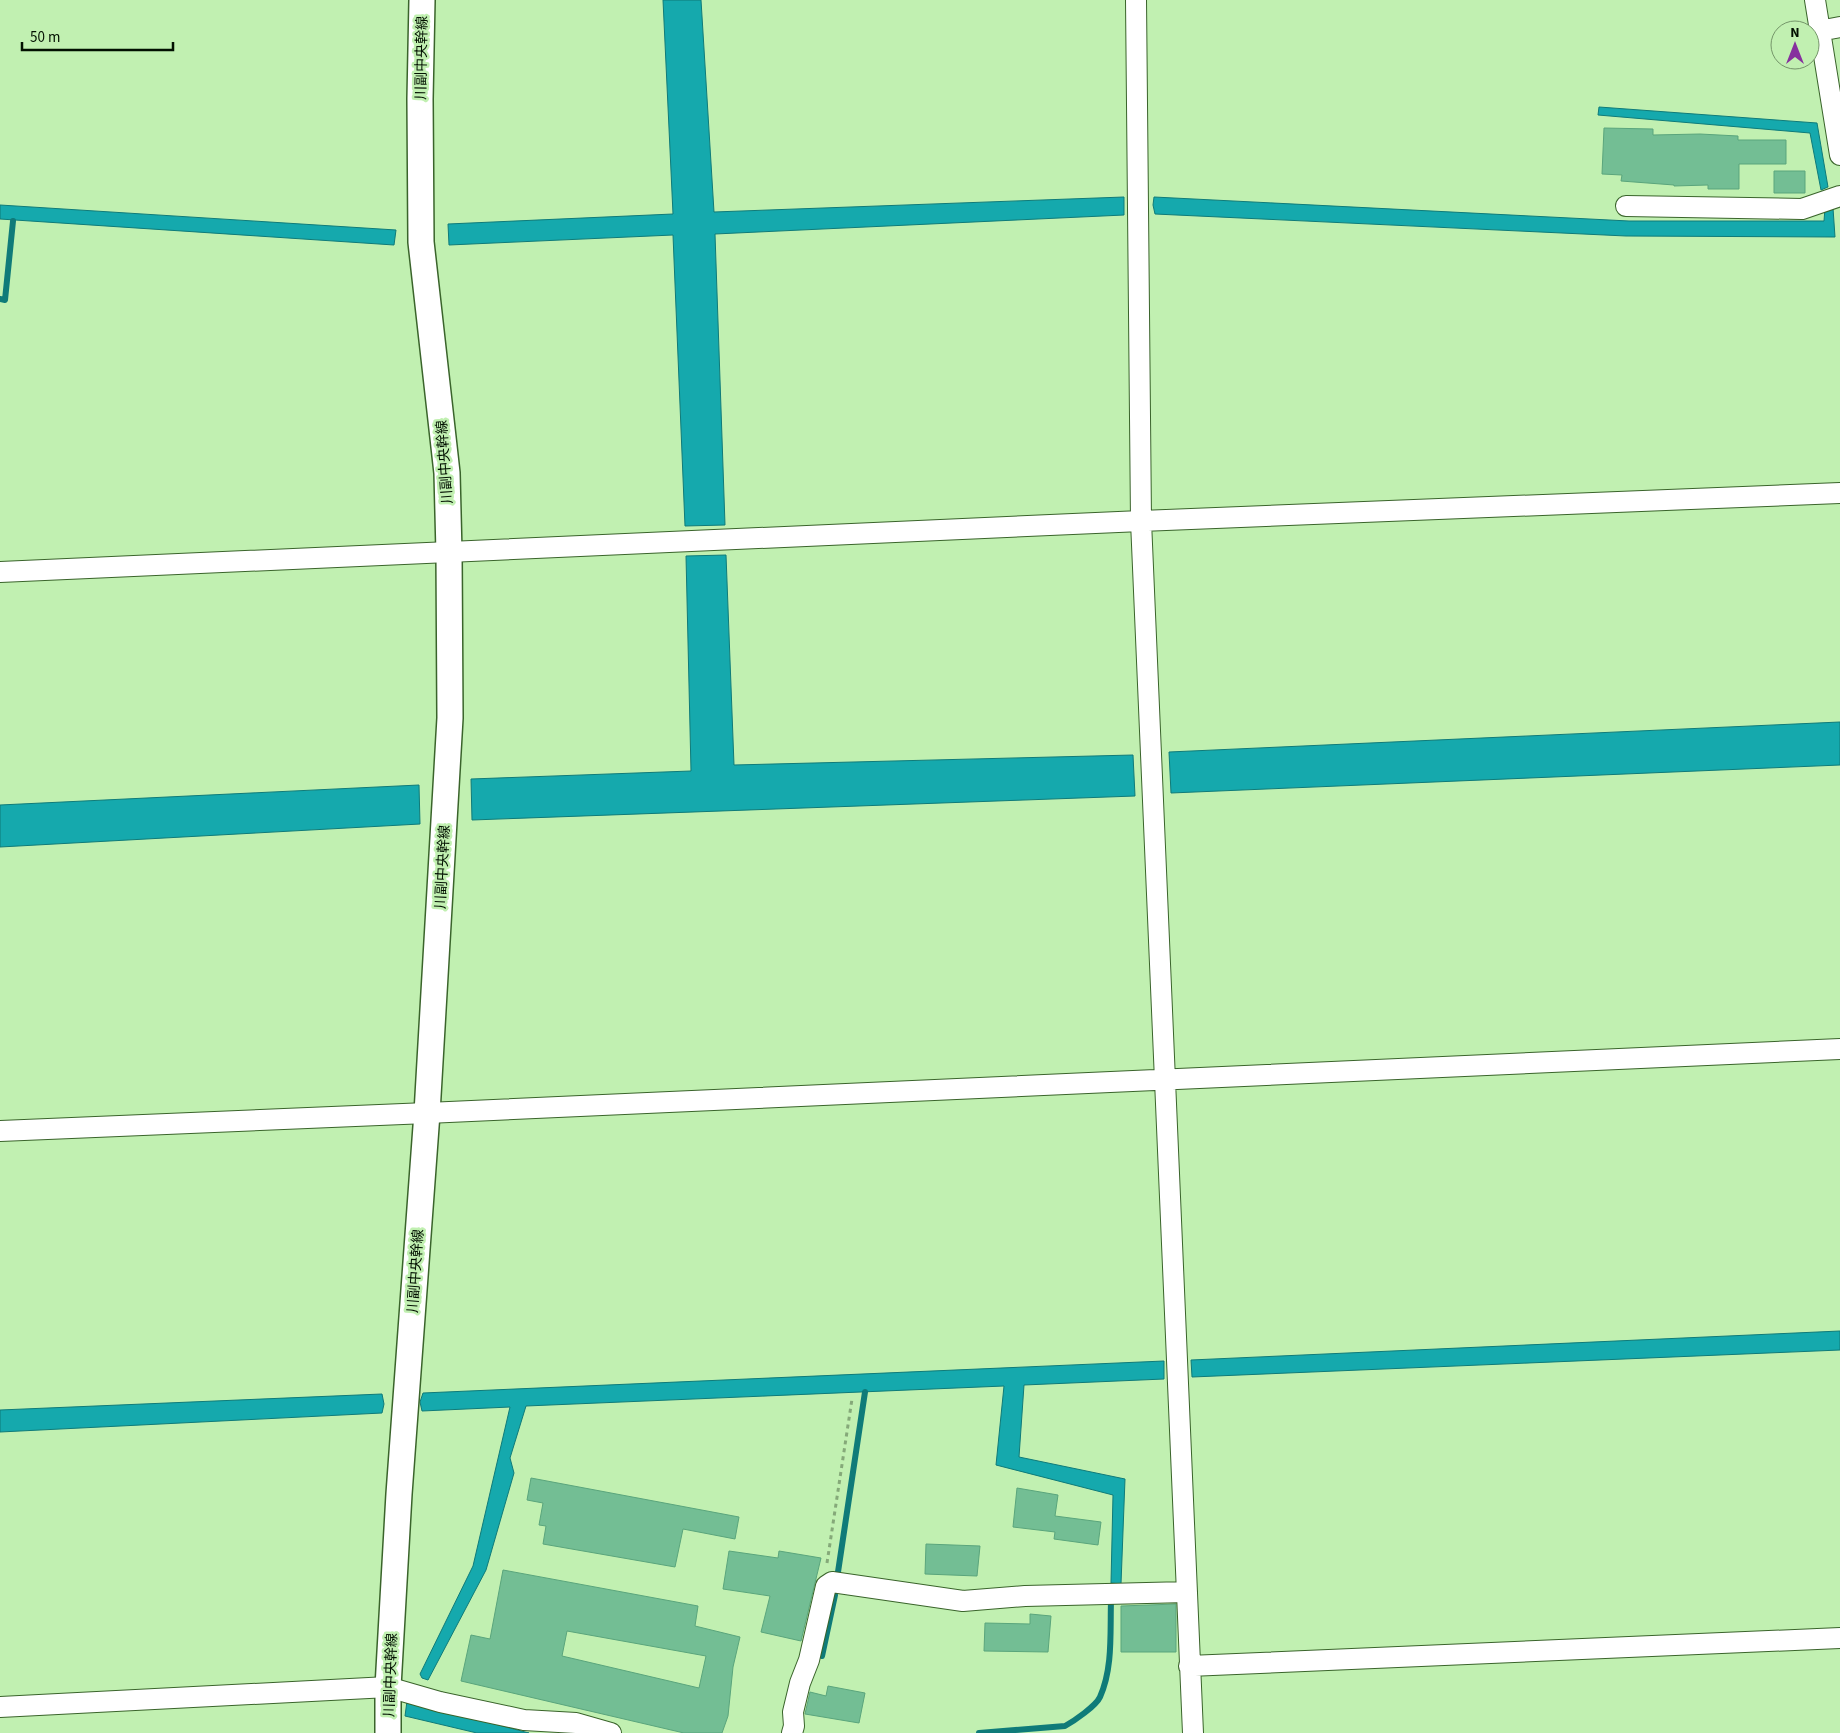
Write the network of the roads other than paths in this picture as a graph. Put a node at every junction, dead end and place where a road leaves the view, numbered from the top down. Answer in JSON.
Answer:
{"nodes":[{"id":1,"x":422,"y":0,"type":"edge"},
{"id":2,"x":1136,"y":0,"type":"edge"},
{"id":3,"x":1815,"y":0,"type":"edge"},
{"id":4,"x":1818,"y":20,"type":"edge"},
{"id":5,"x":1840,"y":27,"type":"edge"},
{"id":6,"x":1820,"y":31,"type":"edge"},
{"id":7,"x":1820,"y":37,"type":"edge"},
{"id":8,"x":1840,"y":156,"type":"edge"},
{"id":9,"x":1840,"y":196,"type":"edge"},
{"id":10,"x":1626,"y":206,"type":"dead end"},
{"id":11,"x":1840,"y":493,"type":"edge"},
{"id":12,"x":1142,"y":521,"type":"junction"},
{"id":13,"x":449,"y":553,"type":"junction"},
{"id":14,"x":0,"y":572,"type":"edge"},
{"id":15,"x":1840,"y":1049,"type":"edge"},
{"id":16,"x":1164,"y":1079,"type":"junction"},
{"id":17,"x":427,"y":1113,"type":"junction"},
{"id":18,"x":0,"y":1131,"type":"edge"},
{"id":19,"x":1187,"y":1592,"type":"junction"},
{"id":20,"x":1840,"y":1638,"type":"edge"},
{"id":21,"x":1189,"y":1666,"type":"junction"},
{"id":22,"x":388,"y":1687,"type":"junction"},
{"id":23,"x":0,"y":1707,"type":"edge"},
{"id":24,"x":388,"y":1733,"type":"edge"},
{"id":25,"x":611,"y":1733,"type":"edge"},
{"id":26,"x":792,"y":1733,"type":"edge"},
{"id":27,"x":1193,"y":1733,"type":"edge"}],
"edges":[{"from":1,"to":13,"type":"street","name":"川副中央幹線"},
{"from":2,"to":12,"type":"street"},
{"from":3,"to":4,"type":"street"},
{"from":5,"to":6,"type":"street"},
{"from":7,"to":8,"type":"street"},
{"from":9,"to":10,"type":"street"},
{"from":11,"to":12,"type":"street"},
{"from":12,"to":13,"type":"street"},
{"from":12,"to":16,"type":"street"},
{"from":13,"to":14,"type":"street"},
{"from":13,"to":17,"type":"street","name":"川副中央幹線"},
{"from":15,"to":16,"type":"street"},
{"from":16,"to":17,"type":"street"},
{"from":16,"to":19,"type":"street"},
{"from":17,"to":18,"type":"street"},
{"from":17,"to":22,"type":"street","name":"川副中央幹線"},
{"from":19,"to":21,"type":"street"},
{"from":19,"to":26,"type":"street"},
{"from":20,"to":21,"type":"street"},
{"from":21,"to":27,"type":"street"},
{"from":22,"to":23,"type":"street"},
{"from":22,"to":24,"type":"street","name":"川副中央幹線"},
{"from":22,"to":25,"type":"street"}]}
